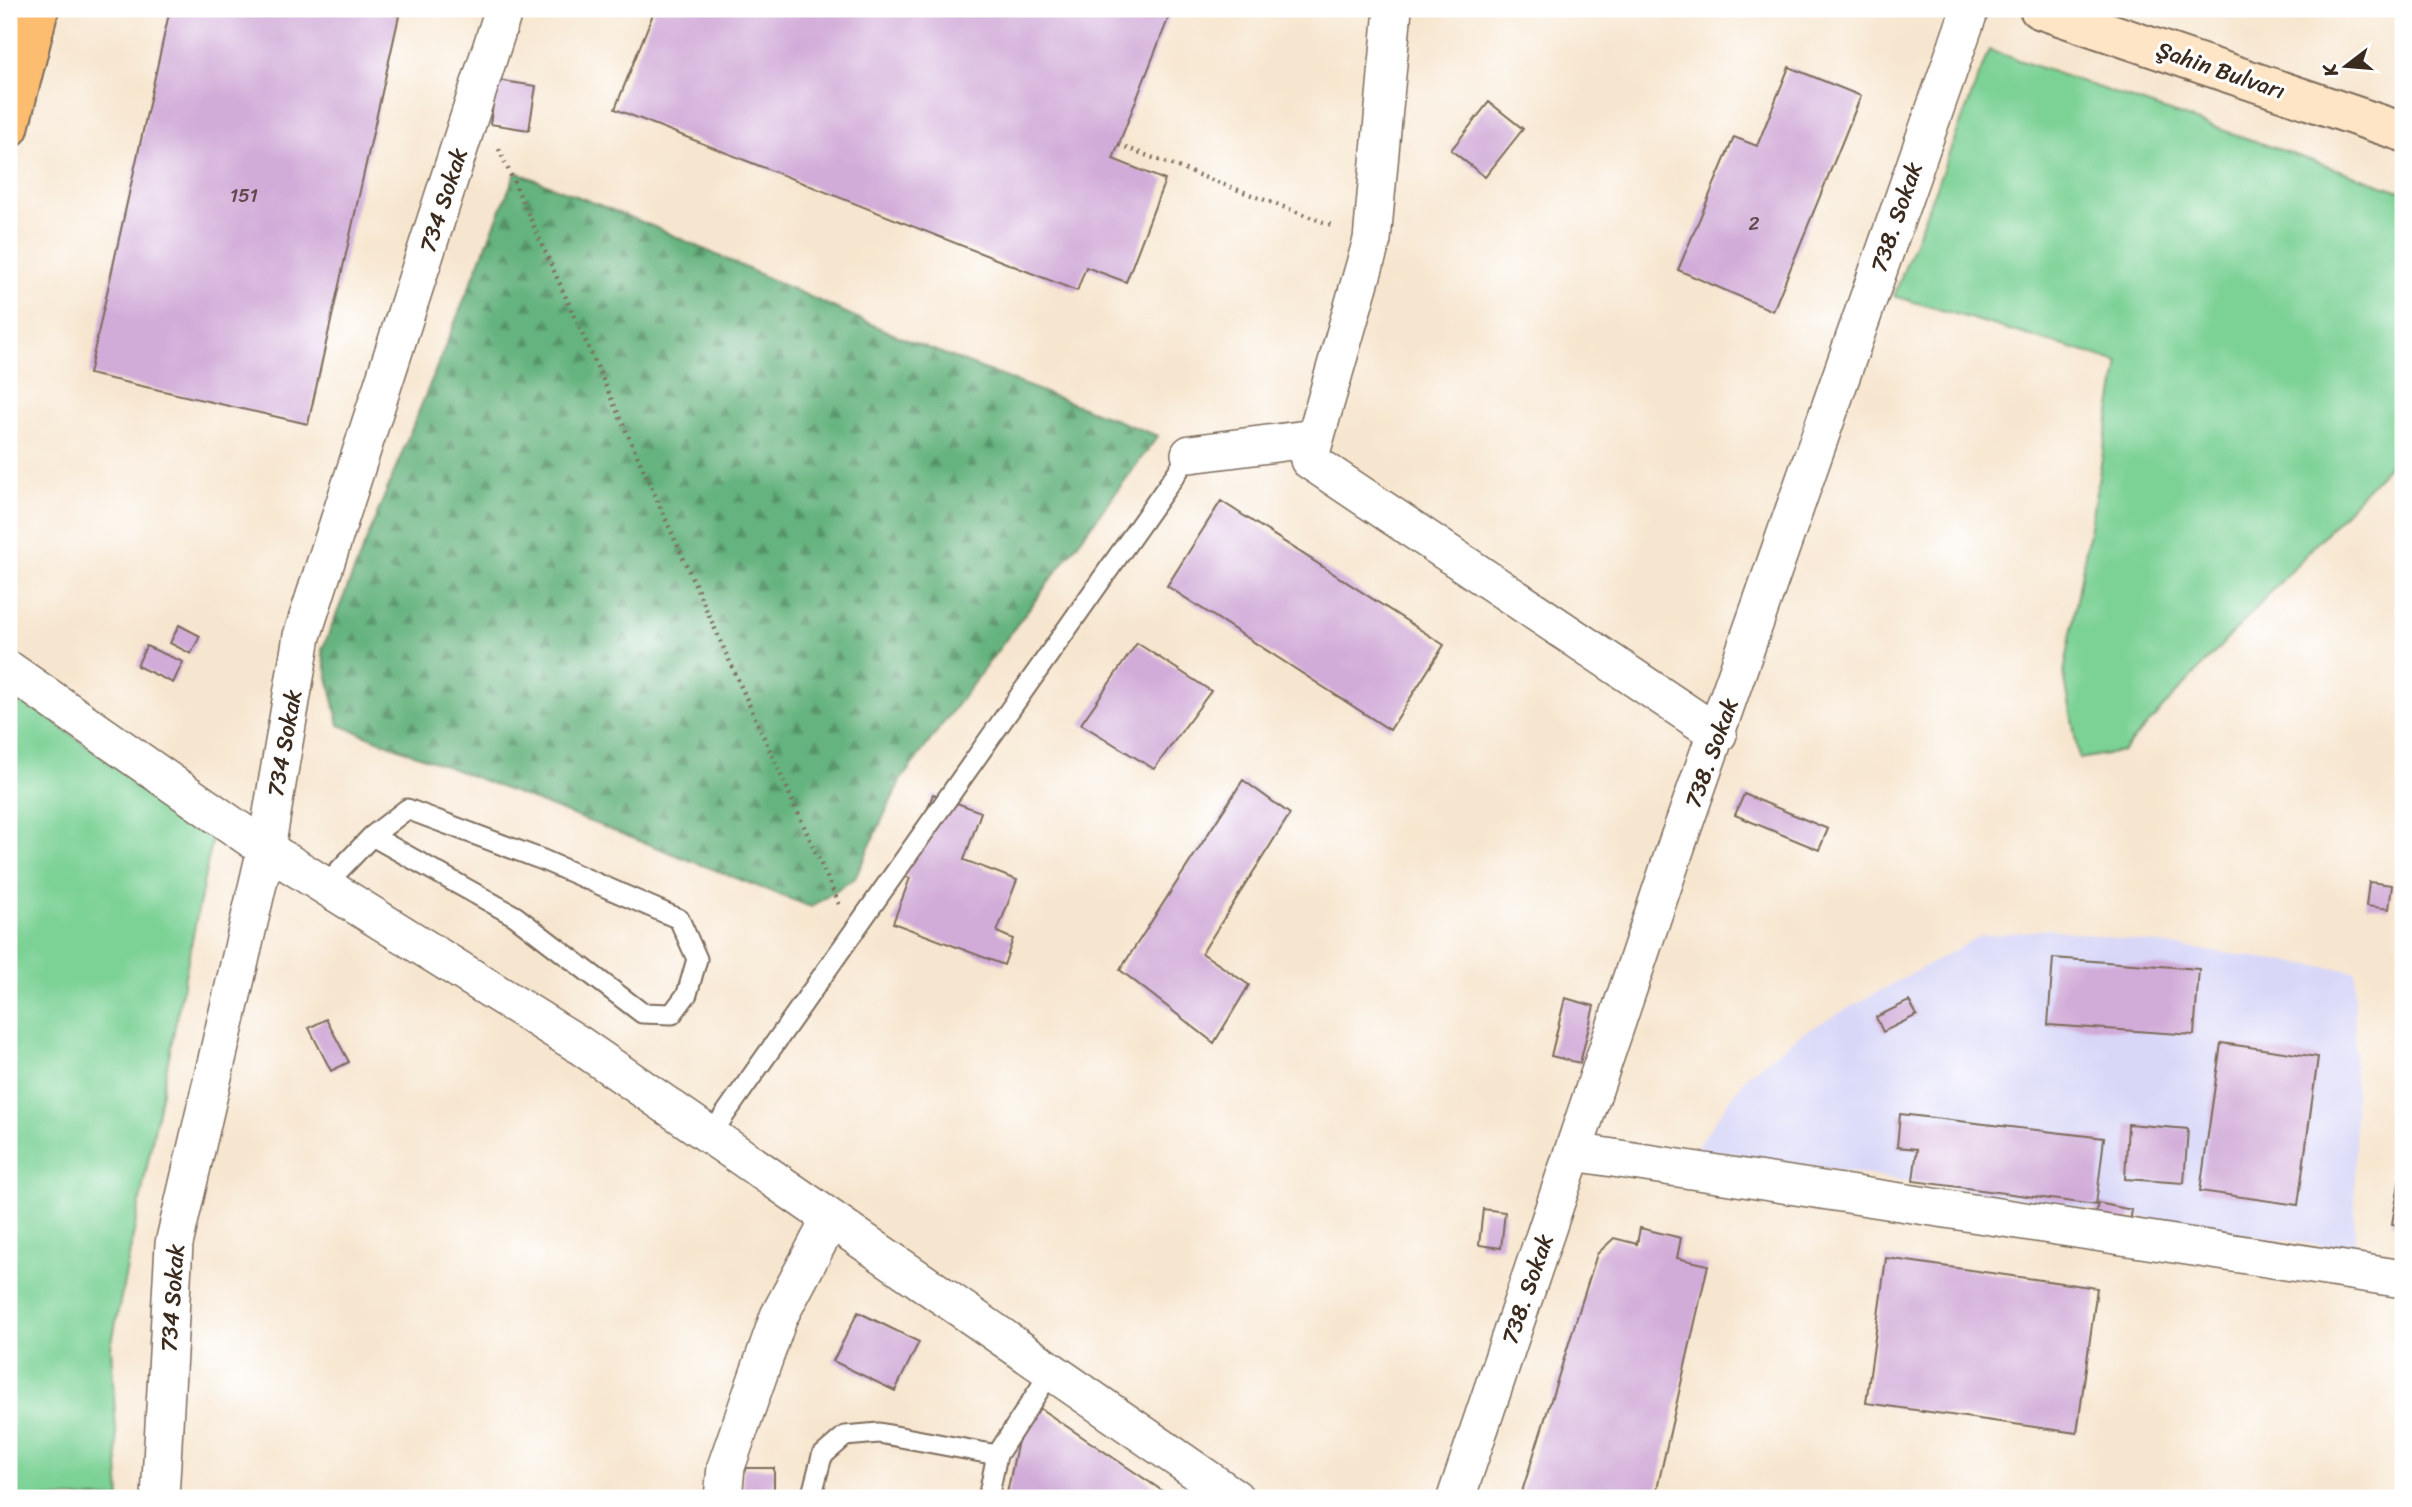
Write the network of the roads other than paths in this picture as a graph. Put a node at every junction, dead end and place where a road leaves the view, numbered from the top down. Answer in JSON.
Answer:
{"nodes":[{"id":1,"x":39,"y":9,"type":"edge"},
{"id":2,"x":504,"y":9,"type":"edge"},
{"id":3,"x":1393,"y":9,"type":"edge"},
{"id":4,"x":1970,"y":9,"type":"edge"},
{"id":5,"x":2039,"y":9,"type":"edge"},
{"id":6,"x":9,"y":128,"type":"edge"},
{"id":7,"x":2403,"y":132,"type":"edge"},
{"id":8,"x":1315,"y":438,"type":"junction"},
{"id":9,"x":1190,"y":454,"type":"joint"},
{"id":10,"x":9,"y":670,"type":"edge"},
{"id":11,"x":1718,"y":734,"type":"junction"},
{"id":12,"x":372,"y":835,"type":"junction"},
{"id":13,"x":265,"y":849,"type":"junction"},
{"id":14,"x":324,"y":886,"type":"junction"},
{"id":15,"x":709,"y":1137,"type":"junction"},
{"id":16,"x":1574,"y":1152,"type":"junction"},
{"id":17,"x":830,"y":1220,"type":"junction"},
{"id":18,"x":2403,"y":1279,"type":"edge"},
{"id":19,"x":1050,"y":1373,"type":"junction"},
{"id":20,"x":997,"y":1455,"type":"junction"},
{"id":21,"x":160,"y":1498,"type":"edge"},
{"id":22,"x":723,"y":1498,"type":"edge"},
{"id":23,"x":811,"y":1498,"type":"edge"},
{"id":24,"x":988,"y":1498,"type":"edge"},
{"id":25,"x":1235,"y":1498,"type":"edge"},
{"id":26,"x":1456,"y":1498,"type":"edge"}],
"edges":[{"from":1,"to":6,"type":"main road"},
{"from":2,"to":13,"type":"street","name":"734 Sokak"},
{"from":3,"to":8,"type":"street"},
{"from":4,"to":11,"type":"street","name":"738. Sokak"},
{"from":5,"to":7,"type":"street","name":"Şahin Bulvarı"},
{"from":8,"to":9,"type":"street"},
{"from":8,"to":11,"type":"street"},
{"from":9,"to":15,"type":"lane"},
{"from":10,"to":13,"type":"street"},
{"from":11,"to":16,"type":"street","name":"738. Sokak"},
{"from":12,"to":12,"type":"lane"},
{"from":12,"to":14,"type":"lane"},
{"from":13,"to":14,"type":"street"},
{"from":13,"to":21,"type":"street","name":"734 Sokak"},
{"from":14,"to":15,"type":"street"},
{"from":15,"to":17,"type":"street"},
{"from":16,"to":18,"type":"street"},
{"from":16,"to":26,"type":"street","name":"738. Sokak"},
{"from":17,"to":19,"type":"street"},
{"from":17,"to":22,"type":"street"},
{"from":19,"to":20,"type":"lane"},
{"from":19,"to":25,"type":"street"},
{"from":20,"to":23,"type":"lane"},
{"from":20,"to":24,"type":"lane"}]}
